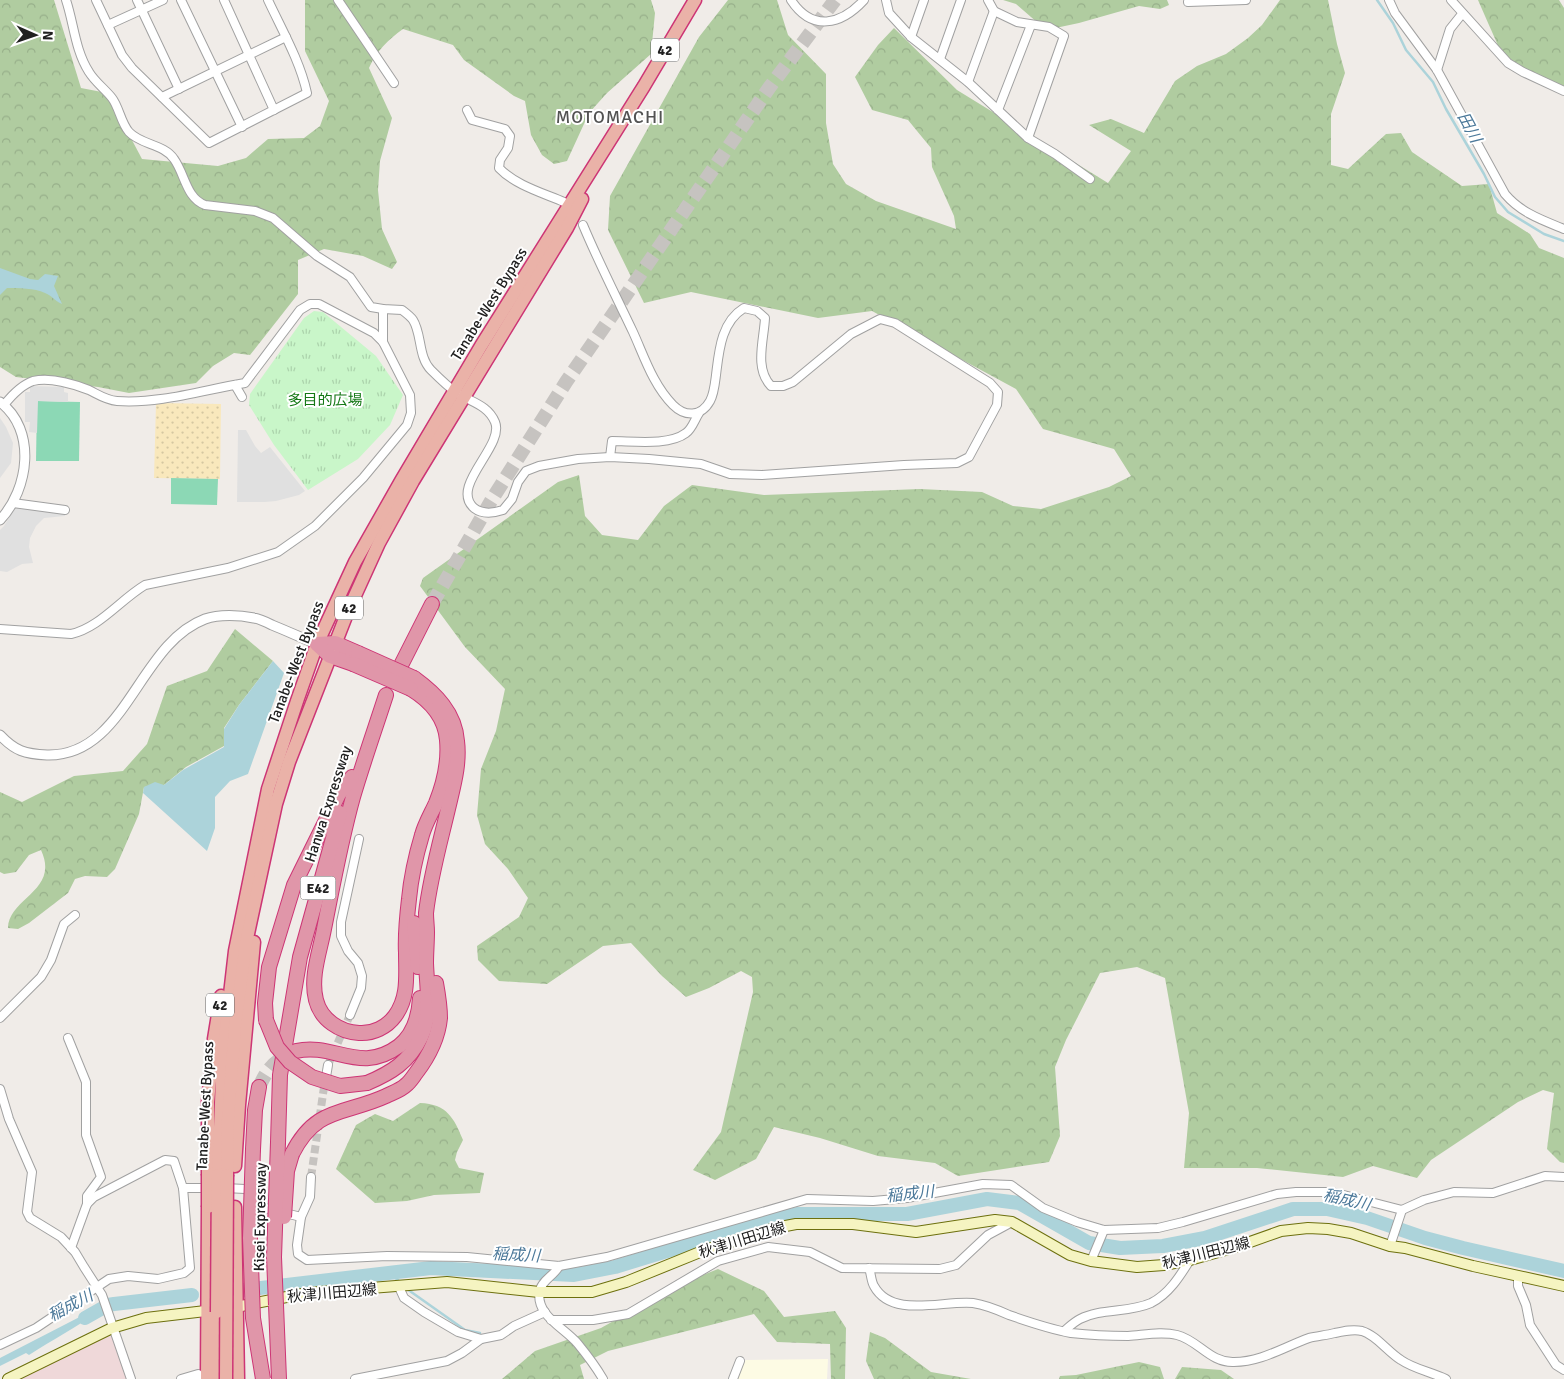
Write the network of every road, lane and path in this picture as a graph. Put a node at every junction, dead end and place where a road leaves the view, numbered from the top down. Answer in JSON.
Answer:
{"nodes":[{"id":1,"x":66,"y":0,"type":"edge"},
{"id":2,"x":96,"y":0,"type":"edge"},
{"id":3,"x":137,"y":0,"type":"edge"},
{"id":4,"x":163,"y":0,"type":"edge"},
{"id":5,"x":182,"y":0,"type":"edge"},
{"id":6,"x":224,"y":0,"type":"edge"},
{"id":7,"x":268,"y":0,"type":"edge"},
{"id":8,"x":338,"y":0,"type":"edge"},
{"id":9,"x":695,"y":0,"type":"edge"},
{"id":10,"x":791,"y":0,"type":"edge"},
{"id":11,"x":864,"y":0,"type":"edge"},
{"id":12,"x":886,"y":0,"type":"edge"},
{"id":13,"x":924,"y":0,"type":"edge"},
{"id":14,"x":961,"y":0,"type":"edge"},
{"id":15,"x":988,"y":0,"type":"edge"},
{"id":16,"x":1246,"y":0,"type":"edge"},
{"id":17,"x":1389,"y":0,"type":"edge"},
{"id":18,"x":1451,"y":0,"type":"edge"},
{"id":19,"x":1188,"y":2,"type":"dead end"},
{"id":20,"x":142,"y":10,"type":"junction"},
{"id":21,"x":994,"y":11,"type":"junction"},
{"id":22,"x":1462,"y":14,"type":"junction"},
{"id":23,"x":1031,"y":24,"type":"junction"},
{"id":24,"x":108,"y":25,"type":"junction"},
{"id":25,"x":911,"y":37,"type":"junction"},
{"id":26,"x":286,"y":38,"type":"junction"},
{"id":27,"x":249,"y":55,"type":"junction"},
{"id":28,"x":940,"y":60,"type":"junction"},
{"id":29,"x":1437,"y":70,"type":"junction"},
{"id":30,"x":215,"y":72,"type":"junction"},
{"id":31,"x":968,"y":82,"type":"junction"},
{"id":32,"x":394,"y":83,"type":"dead end"},
{"id":33,"x":179,"y":89,"type":"junction"},
{"id":34,"x":1564,"y":91,"type":"edge"},
{"id":35,"x":162,"y":97,"type":"junction"},
{"id":36,"x":274,"y":110,"type":"junction"},
{"id":37,"x":467,"y":110,"type":"dead end"},
{"id":38,"x":998,"y":110,"type":"junction"},
{"id":39,"x":242,"y":127,"type":"junction"},
{"id":40,"x":1028,"y":138,"type":"junction"},
{"id":41,"x":1090,"y":179,"type":"dead end"},
{"id":42,"x":564,"y":202,"type":"dead end"},
{"id":43,"x":583,"y":225,"type":"dead end"},
{"id":44,"x":1564,"y":229,"type":"edge"},
{"id":45,"x":383,"y":309,"type":"junction"},
{"id":46,"x":383,"y":342,"type":"junction"},
{"id":47,"x":245,"y":383,"type":"junction"},
{"id":48,"x":235,"y":385,"type":"junction"},
{"id":49,"x":460,"y":394,"type":"junction"},
{"id":50,"x":2,"y":403,"type":"edge"},
{"id":51,"x":699,"y":413,"type":"junction"},
{"id":52,"x":610,"y":457,"type":"junction"},
{"id":53,"x":13,"y":503,"type":"junction"},
{"id":54,"x":65,"y":510,"type":"dead end"},
{"id":55,"x":0,"y":520,"type":"edge"},
{"id":56,"x":432,"y":604,"type":"tunnel mouth"},
{"id":57,"x":0,"y":629,"type":"edge"},
{"id":58,"x":317,"y":644,"type":"junction"},
{"id":59,"x":332,"y":650,"type":"junction"},
{"id":60,"x":412,"y":683,"type":"junction"},
{"id":61,"x":386,"y":695,"type":"junction"},
{"id":62,"x":0,"y":735,"type":"edge"},
{"id":63,"x":352,"y":777,"type":"junction"},
{"id":64,"x":432,"y":813,"type":"junction"},
{"id":65,"x":359,"y":839,"type":"dead end"},
{"id":66,"x":75,"y":914,"type":"dead end"},
{"id":67,"x":427,"y":933,"type":"junction"},
{"id":68,"x":1,"y":1014,"type":"edge"},
{"id":69,"x":350,"y":1015,"type":"tunnel mouth"},
{"id":70,"x":68,"y":1038,"type":"dead end"},
{"id":71,"x":289,"y":1053,"type":"junction"},
{"id":72,"x":328,"y":1065,"type":"tunnel mouth"},
{"id":73,"x":259,"y":1087,"type":"tunnel mouth"},
{"id":74,"x":324,"y":1087,"type":"tunnel mouth"},
{"id":75,"x":0,"y":1088,"type":"edge"},
{"id":76,"x":222,"y":1175,"type":"junction"},
{"id":77,"x":311,"y":1177,"type":"tunnel mouth"},
{"id":78,"x":1564,"y":1177,"type":"edge"},
{"id":79,"x":183,"y":1188,"type":"junction"},
{"id":80,"x":86,"y":1204,"type":"junction"},
{"id":81,"x":1402,"y":1210,"type":"junction"},
{"id":82,"x":301,"y":1217,"type":"junction"},
{"id":83,"x":1012,"y":1222,"type":"junction"},
{"id":84,"x":1103,"y":1233,"type":"junction"},
{"id":85,"x":1391,"y":1242,"type":"junction"},
{"id":86,"x":71,"y":1248,"type":"junction"},
{"id":87,"x":1093,"y":1257,"type":"junction"},
{"id":88,"x":1190,"y":1260,"type":"junction"},
{"id":89,"x":558,"y":1268,"type":"junction"},
{"id":90,"x":869,"y":1268,"type":"junction"},
{"id":91,"x":1518,"y":1276,"type":"junction"},
{"id":92,"x":96,"y":1286,"type":"junction"},
{"id":93,"x":1564,"y":1286,"type":"edge"},
{"id":94,"x":399,"y":1287,"type":"junction"},
{"id":95,"x":540,"y":1289,"type":"junction"},
{"id":96,"x":276,"y":1305,"type":"junction"},
{"id":97,"x":221,"y":1309,"type":"junction"},
{"id":98,"x":545,"y":1312,"type":"junction"},
{"id":99,"x":551,"y":1320,"type":"junction"},
{"id":100,"x":112,"y":1328,"type":"junction"},
{"id":101,"x":236,"y":1328,"type":"junction"},
{"id":102,"x":1064,"y":1331,"type":"junction"},
{"id":103,"x":481,"y":1339,"type":"junction"},
{"id":104,"x":0,"y":1345,"type":"edge"},
{"id":105,"x":740,"y":1361,"type":"dead end"},
{"id":106,"x":1564,"y":1370,"type":"edge"},
{"id":107,"x":380,"y":1376,"type":"edge"},
{"id":108,"x":8,"y":1379,"type":"edge"},
{"id":109,"x":131,"y":1379,"type":"edge"},
{"id":110,"x":180,"y":1379,"type":"edge"},
{"id":111,"x":198,"y":1379,"type":"edge"},
{"id":112,"x":207,"y":1379,"type":"edge"},
{"id":113,"x":217,"y":1379,"type":"edge"},
{"id":114,"x":226,"y":1379,"type":"edge"},
{"id":115,"x":238,"y":1379,"type":"edge"},
{"id":116,"x":243,"y":1379,"type":"edge"},
{"id":117,"x":263,"y":1379,"type":"edge"},
{"id":118,"x":279,"y":1379,"type":"edge"},
{"id":119,"x":355,"y":1379,"type":"edge"},
{"id":120,"x":604,"y":1379,"type":"edge"},
{"id":121,"x":733,"y":1379,"type":"edge"},
{"id":122,"x":1446,"y":1379,"type":"edge"}],
"edges":[{"from":1,"to":45,"type":"street"},
{"from":2,"to":24,"type":"street"},
{"from":3,"to":20,"type":"street"},
{"from":4,"to":20,"type":"street"},
{"from":5,"to":30,"type":"street"},
{"from":6,"to":27,"type":"street"},
{"from":7,"to":26,"type":"street"},
{"from":8,"to":32,"type":"street"},
{"from":9,"to":49,"type":"highway","name":"Tanabe-West Bypass","number":"42"},
{"from":10,"to":11,"type":"street"},
{"from":12,"to":25,"type":"street"},
{"from":13,"to":25,"type":"street"},
{"from":14,"to":28,"type":"street"},
{"from":15,"to":21,"type":"street"},
{"from":16,"to":19,"type":"street"},
{"from":17,"to":29,"type":"street"},
{"from":18,"to":22,"type":"street"},
{"from":20,"to":24,"type":"street"},
{"from":20,"to":33,"type":"street"},
{"from":21,"to":23,"type":"street"},
{"from":21,"to":31,"type":"street"},
{"from":22,"to":29,"type":"street"},
{"from":22,"to":34,"type":"street"},
{"from":23,"to":38,"type":"street"},
{"from":23,"to":40,"type":"street"},
{"from":24,"to":35,"type":"street"},
{"from":25,"to":28,"type":"street"},
{"from":26,"to":27,"type":"street"},
{"from":26,"to":36,"type":"street"},
{"from":27,"to":30,"type":"street"},
{"from":27,"to":36,"type":"street"},
{"from":28,"to":31,"type":"street"},
{"from":29,"to":44,"type":"street"},
{"from":30,"to":33,"type":"street"},
{"from":30,"to":39,"type":"street"},
{"from":31,"to":38,"type":"street"},
{"from":33,"to":35,"type":"street"},
{"from":35,"to":39,"type":"street"},
{"from":36,"to":39,"type":"street"},
{"from":37,"to":42,"type":"street"},
{"from":38,"to":40,"type":"street"},
{"from":40,"to":41,"type":"street"},
{"from":43,"to":51,"type":"street"},
{"from":45,"to":46,"type":"street"},
{"from":45,"to":49,"type":"street"},
{"from":46,"to":47,"type":"street"},
{"from":46,"to":57,"type":"street"},
{"from":47,"to":48,"type":"street"},
{"from":47,"to":48,"type":"street"},
{"from":48,"to":50,"type":"street"},
{"from":49,"to":52,"type":"street"},
{"from":49,"to":58,"type":"highway","name":"Tanabe-West Bypass","number":"42"},
{"from":49,"to":59,"type":"highway","name":"Tanabe-West Bypass","number":"42"},
{"from":50,"to":53,"type":"street"},
{"from":51,"to":52,"type":"street"},
{"from":51,"to":52,"type":"street"},
{"from":53,"to":54,"type":"street"},
{"from":53,"to":55,"type":"street"},
{"from":56,"to":61,"type":"highway","name":"Hanwa Expressway","number":"E42"},
{"from":58,"to":59,"type":"highway"},
{"from":58,"to":62,"type":"street"},
{"from":58,"to":76,"type":"highway","name":"Tanabe-West Bypass","number":"42"},
{"from":59,"to":60,"type":"highway","bridge":true},
{"from":59,"to":76,"type":"highway","name":"Tanabe-West Bypass","number":"42"},
{"from":60,"to":64,"type":"highway"},
{"from":60,"to":67,"type":"highway"},
{"from":61,"to":63,"type":"highway","name":"Hanwa Expressway","number":"E42"},
{"from":61,"to":64,"type":"highway"},
{"from":63,"to":67,"type":"highway","bridge":true},
{"from":63,"to":71,"type":"highway","name":"Hanwa Expressway","number":"E42"},
{"from":64,"to":71,"type":"highway"},
{"from":65,"to":69,"type":"street"},
{"from":66,"to":68,"type":"street"},
{"from":67,"to":96,"type":"highway","bridge":true},
{"from":70,"to":80,"type":"street"},
{"from":71,"to":96,"type":"highway","name":"Kisei Expressway","number":"E42","bridge":true},
{"from":72,"to":74,"type":"street"},
{"from":73,"to":117,"type":"highway","bridge":true},
{"from":75,"to":86,"type":"street"},
{"from":76,"to":97,"type":"highway","name":"Tanabe-West Bypass","number":"42","bridge":true},
{"from":76,"to":97,"type":"highway","number":"42"},
{"from":76,"to":97,"type":"highway","number":"42","bridge":true},
{"from":77,"to":82,"type":"street"},
{"from":78,"to":81,"type":"street"},
{"from":79,"to":80,"type":"street"},
{"from":79,"to":82,"type":"street"},
{"from":79,"to":92,"type":"street"},
{"from":80,"to":86,"type":"street"},
{"from":81,"to":84,"type":"street"},
{"from":81,"to":85,"type":"street"},
{"from":82,"to":89,"type":"street"},
{"from":83,"to":87,"type":"main road","name":"秋津川田辺線"},
{"from":83,"to":90,"type":"street"},
{"from":83,"to":95,"type":"main road","name":"秋津川田辺線"},
{"from":84,"to":87,"type":"street"},
{"from":84,"to":89,"type":"street"},
{"from":85,"to":88,"type":"main road","name":"秋津川田辺線"},
{"from":85,"to":91,"type":"main road","name":"秋津川田辺線"},
{"from":86,"to":92,"type":"street"},
{"from":87,"to":88,"type":"main road","name":"秋津川田辺線"},
{"from":88,"to":102,"type":"street"},
{"from":89,"to":95,"type":"street"},
{"from":90,"to":99,"type":"street"},
{"from":90,"to":102,"type":"street"},
{"from":91,"to":93,"type":"main road","name":"秋津川田辺線"},
{"from":91,"to":106,"type":"street"},
{"from":92,"to":100,"type":"street"},
{"from":92,"to":104,"type":"street"},
{"from":94,"to":95,"type":"main road","name":"秋津川田辺線"},
{"from":94,"to":97,"type":"main road","name":"秋津川田辺線"},
{"from":94,"to":103,"type":"street"},
{"from":95,"to":98,"type":"street"},
{"from":96,"to":118,"type":"highway","name":"Kisei Expressway","number":"E42"},
{"from":97,"to":100,"type":"main road","name":"秋津川田辺線"},
{"from":97,"to":101,"type":"highway","number":"42"},
{"from":97,"to":112,"type":"highway","number":"42"},
{"from":97,"to":113,"type":"highway","number":"42"},
{"from":97,"to":114,"type":"highway","number":"42","bridge":true},
{"from":98,"to":99,"type":"street"},
{"from":98,"to":103,"type":"street"},
{"from":99,"to":120,"type":"street"},
{"from":100,"to":108,"type":"main road","name":"秋津川田辺線"},
{"from":100,"to":109,"type":"street"},
{"from":101,"to":115,"type":"highway","number":"42"},
{"from":101,"to":116,"type":"street"},
{"from":102,"to":122,"type":"street"},
{"from":103,"to":107,"type":"street"},
{"from":105,"to":121,"type":"street"},
{"from":107,"to":119,"type":"street"},
{"from":110,"to":111,"type":"street"}]}
